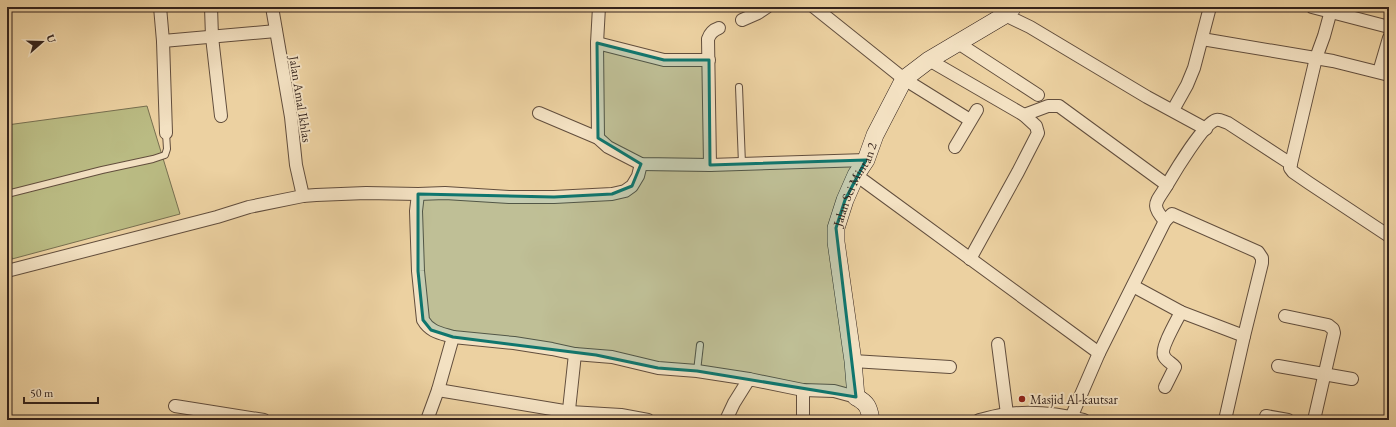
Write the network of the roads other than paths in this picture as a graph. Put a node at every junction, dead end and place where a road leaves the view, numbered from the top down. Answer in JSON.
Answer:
{"nodes":[{"id":1,"x":160,"y":7,"type":"edge"},
{"id":2,"x":211,"y":7,"type":"edge"},
{"id":3,"x":272,"y":7,"type":"edge"},
{"id":4,"x":599,"y":7,"type":"edge"},
{"id":5,"x":767,"y":7,"type":"edge"},
{"id":6,"x":1210,"y":7,"type":"edge"},
{"id":7,"x":1312,"y":7,"type":"edge"},
{"id":8,"x":818,"y":8,"type":"edge"},
{"id":9,"x":1332,"y":9,"type":"edge"},
{"id":10,"x":1009,"y":11,"type":"edge"},
{"id":11,"x":742,"y":20,"type":"dead end"},
{"id":12,"x":1389,"y":27,"type":"edge"},
{"id":13,"x":719,"y":28,"type":"dead end"},
{"id":14,"x":276,"y":31,"type":"junction"},
{"id":15,"x":212,"y":37,"type":"junction"},
{"id":16,"x":1389,"y":38,"type":"edge"},
{"id":17,"x":1202,"y":39,"type":"junction"},
{"id":18,"x":163,"y":41,"type":"junction"},
{"id":19,"x":597,"y":43,"type":"junction"},
{"id":20,"x":958,"y":43,"type":"junction"},
{"id":21,"x":1316,"y":58,"type":"junction"},
{"id":22,"x":709,"y":60,"type":"junction"},
{"id":23,"x":929,"y":60,"type":"junction"},
{"id":24,"x":1384,"y":74,"type":"edge"},
{"id":25,"x":904,"y":79,"type":"junction"},
{"id":26,"x":739,"y":87,"type":"dead end"},
{"id":27,"x":1038,"y":95,"type":"dead end"},
{"id":28,"x":978,"y":110,"type":"dead end"},
{"id":29,"x":1173,"y":110,"type":"junction"},
{"id":30,"x":539,"y":113,"type":"dead end"},
{"id":31,"x":1024,"y":115,"type":"junction"},
{"id":32,"x":221,"y":116,"type":"dead end"},
{"id":33,"x":970,"y":120,"type":"junction"},
{"id":34,"x":1206,"y":129,"type":"junction"},
{"id":35,"x":166,"y":133,"type":"joint"},
{"id":36,"x":598,"y":138,"type":"junction"},
{"id":37,"x":955,"y":147,"type":"dead end"},
{"id":38,"x":866,"y":160,"type":"junction"},
{"id":39,"x":640,"y":164,"type":"junction"},
{"id":40,"x":742,"y":164,"type":"junction"},
{"id":41,"x":1291,"y":164,"type":"junction"},
{"id":42,"x":710,"y":165,"type":"junction"},
{"id":43,"x":856,"y":176,"type":"junction"},
{"id":44,"x":1167,"y":185,"type":"junction"},
{"id":45,"x":7,"y":194,"type":"edge"},
{"id":46,"x":418,"y":194,"type":"junction"},
{"id":47,"x":303,"y":196,"type":"junction"},
{"id":48,"x":1165,"y":221,"type":"junction"},
{"id":49,"x":1389,"y":236,"type":"edge"},
{"id":50,"x":970,"y":259,"type":"junction"},
{"id":51,"x":7,"y":271,"type":"edge"},
{"id":52,"x":1133,"y":286,"type":"junction"},
{"id":53,"x":1182,"y":312,"type":"junction"},
{"id":54,"x":1285,"y":316,"type":"dead end"},
{"id":55,"x":1244,"y":336,"type":"junction"},
{"id":56,"x":453,"y":337,"type":"junction"},
{"id":57,"x":998,"y":344,"type":"dead end"},
{"id":58,"x":700,"y":345,"type":"dead end"},
{"id":59,"x":1098,"y":353,"type":"junction"},
{"id":60,"x":575,"y":354,"type":"junction"},
{"id":61,"x":853,"y":361,"type":"junction"},
{"id":62,"x":1278,"y":366,"type":"dead end"},
{"id":63,"x":950,"y":367,"type":"dead end"},
{"id":64,"x":697,"y":371,"type":"junction"},
{"id":65,"x":1324,"y":374,"type":"junction"},
{"id":66,"x":749,"y":378,"type":"junction"},
{"id":67,"x":1352,"y":379,"type":"dead end"},
{"id":68,"x":1165,"y":388,"type":"dead end"},
{"id":69,"x":438,"y":390,"type":"junction"},
{"id":70,"x":803,"y":390,"type":"junction"},
{"id":71,"x":856,"y":397,"type":"junction"},
{"id":72,"x":175,"y":406,"type":"dead end"},
{"id":73,"x":1007,"y":414,"type":"junction"},
{"id":74,"x":569,"y":416,"type":"edge"},
{"id":75,"x":1266,"y":416,"type":"dead end"},
{"id":76,"x":1071,"y":418,"type":"edge"},
{"id":77,"x":264,"y":420,"type":"edge"},
{"id":78,"x":427,"y":420,"type":"edge"},
{"id":79,"x":648,"y":420,"type":"edge"},
{"id":80,"x":726,"y":420,"type":"edge"},
{"id":81,"x":803,"y":420,"type":"edge"},
{"id":82,"x":871,"y":420,"type":"edge"},
{"id":83,"x":980,"y":420,"type":"edge"},
{"id":84,"x":1084,"y":420,"type":"edge"},
{"id":85,"x":1225,"y":420,"type":"edge"},
{"id":86,"x":1288,"y":420,"type":"edge"},
{"id":87,"x":1314,"y":420,"type":"edge"}],
"edges":[{"from":1,"to":18,"type":"street"},
{"from":2,"to":15,"type":"street"},
{"from":3,"to":14,"type":"street","name":"Jalan Amal Ikhlas"},
{"from":4,"to":19,"type":"street"},
{"from":5,"to":11,"type":"street"},
{"from":6,"to":17,"type":"street"},
{"from":7,"to":9,"type":"street"},
{"from":8,"to":25,"type":"street"},
{"from":9,"to":12,"type":"street"},
{"from":9,"to":21,"type":"street"},
{"from":10,"to":20,"type":"street","name":"Jalan Sei Mintan 2"},
{"from":10,"to":29,"type":"street"},
{"from":13,"to":22,"type":"street"},
{"from":14,"to":15,"type":"street"},
{"from":14,"to":47,"type":"street","name":"Jalan Amal Ikhlas"},
{"from":15,"to":18,"type":"street"},
{"from":15,"to":32,"type":"street"},
{"from":16,"to":24,"type":"street"},
{"from":17,"to":21,"type":"street"},
{"from":17,"to":29,"type":"street"},
{"from":18,"to":35,"type":"street"},
{"from":19,"to":22,"type":"street"},
{"from":19,"to":36,"type":"street"},
{"from":20,"to":23,"type":"street","name":"Jalan Sei Mintan 2"},
{"from":20,"to":27,"type":"street"},
{"from":21,"to":24,"type":"street"},
{"from":21,"to":41,"type":"street"},
{"from":22,"to":42,"type":"street"},
{"from":23,"to":25,"type":"street","name":"Jalan Sei Mintan 2"},
{"from":23,"to":31,"type":"street"},
{"from":25,"to":33,"type":"street"},
{"from":25,"to":38,"type":"street","name":"Jalan Sei Mintan 2"},
{"from":26,"to":40,"type":"lane"},
{"from":28,"to":33,"type":"street"},
{"from":29,"to":34,"type":"street"},
{"from":30,"to":36,"type":"street"},
{"from":31,"to":44,"type":"street"},
{"from":31,"to":50,"type":"street"},
{"from":33,"to":37,"type":"street"},
{"from":34,"to":41,"type":"street"},
{"from":34,"to":44,"type":"street"},
{"from":35,"to":45,"type":"lane"},
{"from":36,"to":39,"type":"street"},
{"from":38,"to":40,"type":"street"},
{"from":38,"to":43,"type":"street","name":"Jalan Sei Mintan 2"},
{"from":39,"to":42,"type":"street"},
{"from":39,"to":46,"type":"street"},
{"from":40,"to":42,"type":"street"},
{"from":41,"to":49,"type":"street"},
{"from":43,"to":50,"type":"street"},
{"from":43,"to":61,"type":"street","name":"Jalan Sei Mintan 2"},
{"from":44,"to":48,"type":"street"},
{"from":46,"to":47,"type":"street"},
{"from":46,"to":56,"type":"street"},
{"from":47,"to":51,"type":"street"},
{"from":48,"to":52,"type":"street"},
{"from":48,"to":55,"type":"street"},
{"from":50,"to":59,"type":"street"},
{"from":52,"to":53,"type":"street"},
{"from":52,"to":59,"type":"street"},
{"from":53,"to":55,"type":"street"},
{"from":53,"to":68,"type":"street"},
{"from":54,"to":65,"type":"street"},
{"from":55,"to":85,"type":"street"},
{"from":56,"to":60,"type":"street"},
{"from":56,"to":69,"type":"street"},
{"from":57,"to":73,"type":"street"},
{"from":58,"to":64,"type":"lane"},
{"from":59,"to":76,"type":"street"},
{"from":60,"to":64,"type":"street"},
{"from":60,"to":74,"type":"street"},
{"from":61,"to":63,"type":"street"},
{"from":61,"to":71,"type":"street","name":"Jalan Sei Mintan 2"},
{"from":62,"to":65,"type":"street"},
{"from":64,"to":66,"type":"street"},
{"from":65,"to":67,"type":"street"},
{"from":65,"to":87,"type":"street"},
{"from":66,"to":70,"type":"street"},
{"from":66,"to":80,"type":"street"},
{"from":69,"to":74,"type":"street"},
{"from":69,"to":78,"type":"street"},
{"from":70,"to":71,"type":"street"},
{"from":70,"to":81,"type":"street"},
{"from":71,"to":82,"type":"street"},
{"from":72,"to":77,"type":"street"},
{"from":73,"to":76,"type":"street"},
{"from":73,"to":83,"type":"street"},
{"from":74,"to":79,"type":"street"},
{"from":75,"to":86,"type":"street"},
{"from":76,"to":84,"type":"street"}]}
